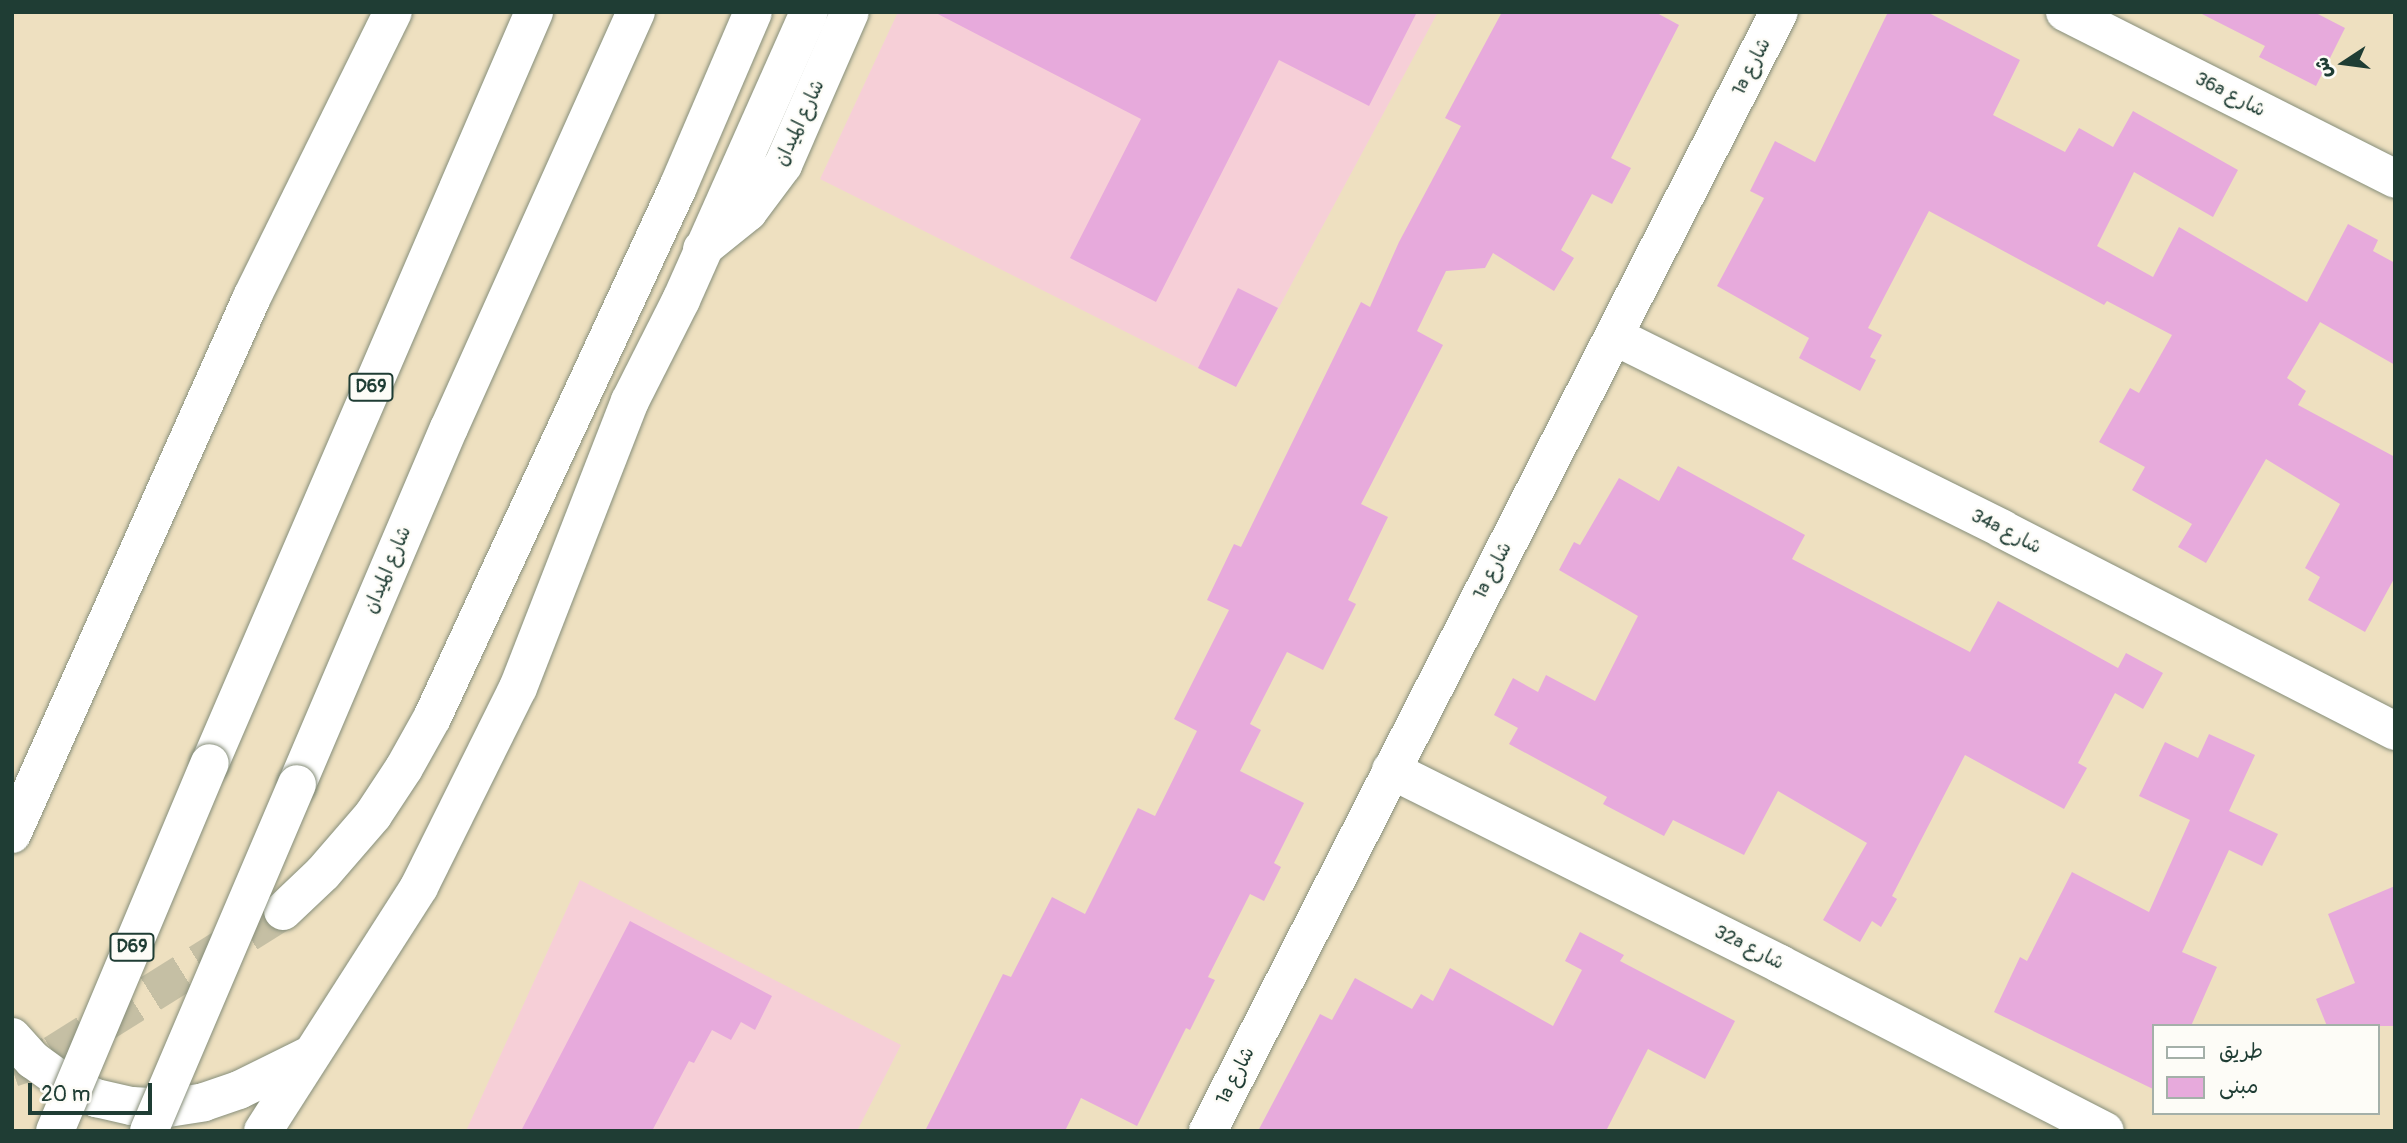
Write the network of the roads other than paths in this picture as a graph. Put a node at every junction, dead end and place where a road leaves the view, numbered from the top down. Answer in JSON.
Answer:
{"nodes":[{"id":1,"x":393,"y":12,"type":"edge"},
{"id":2,"x":534,"y":12,"type":"edge"},
{"id":3,"x":636,"y":12,"type":"edge"},
{"id":4,"x":753,"y":12,"type":"edge"},
{"id":5,"x":809,"y":12,"type":"edge"},
{"id":6,"x":850,"y":12,"type":"edge"},
{"id":7,"x":1779,"y":12,"type":"edge"},
{"id":8,"x":2065,"y":12,"type":"edge"},
{"id":9,"x":2395,"y":179,"type":"edge"},
{"id":10,"x":702,"y":249,"type":"junction"},
{"id":11,"x":1616,"y":337,"type":"junction"},
{"id":12,"x":2395,"y":731,"type":"edge"},
{"id":13,"x":45,"y":763,"type":"junction"},
{"id":14,"x":1391,"y":770,"type":"junction"},
{"id":15,"x":12,"y":794,"type":"edge"},
{"id":16,"x":12,"y":834,"type":"edge"},
{"id":17,"x":283,"y":911,"type":"tunnel mouth"},
{"id":18,"x":12,"y":1037,"type":"edge"},
{"id":19,"x":303,"y":1066,"type":"junction"},
{"id":20,"x":54,"y":1131,"type":"edge"},
{"id":21,"x":149,"y":1131,"type":"edge"},
{"id":22,"x":263,"y":1131,"type":"edge"},
{"id":23,"x":299,"y":1131,"type":"edge"},
{"id":24,"x":1208,"y":1131,"type":"edge"},
{"id":25,"x":2105,"y":1131,"type":"edge"}],
"edges":[{"from":1,"to":13,"type":"main road"},
{"from":2,"to":20,"type":"main road","number":"D69","bridge":true},
{"from":3,"to":21,"type":"main road","name":"شارع الميدان","bridge":true},
{"from":4,"to":17,"type":"main road"},
{"from":5,"to":10,"type":"main road"},
{"from":6,"to":10,"type":"main road","name":"شارع الميدان"},
{"from":7,"to":11,"type":"main road","name":"1a شارع"},
{"from":8,"to":9,"type":"main road","name":"36a شارع"},
{"from":10,"to":19,"type":"main road"},
{"from":11,"to":12,"type":"main road","name":"34a شارع"},
{"from":11,"to":14,"type":"main road","name":"1a شارع"},
{"from":13,"to":15,"type":"main road"},
{"from":13,"to":16,"type":"main road"},
{"from":14,"to":24,"type":"main road","name":"1a شارع"},
{"from":14,"to":25,"type":"main road","name":"32a شارع"},
{"from":18,"to":19,"type":"main road"},
{"from":19,"to":22,"type":"main road"},
{"from":19,"to":23,"type":"main road"}]}
